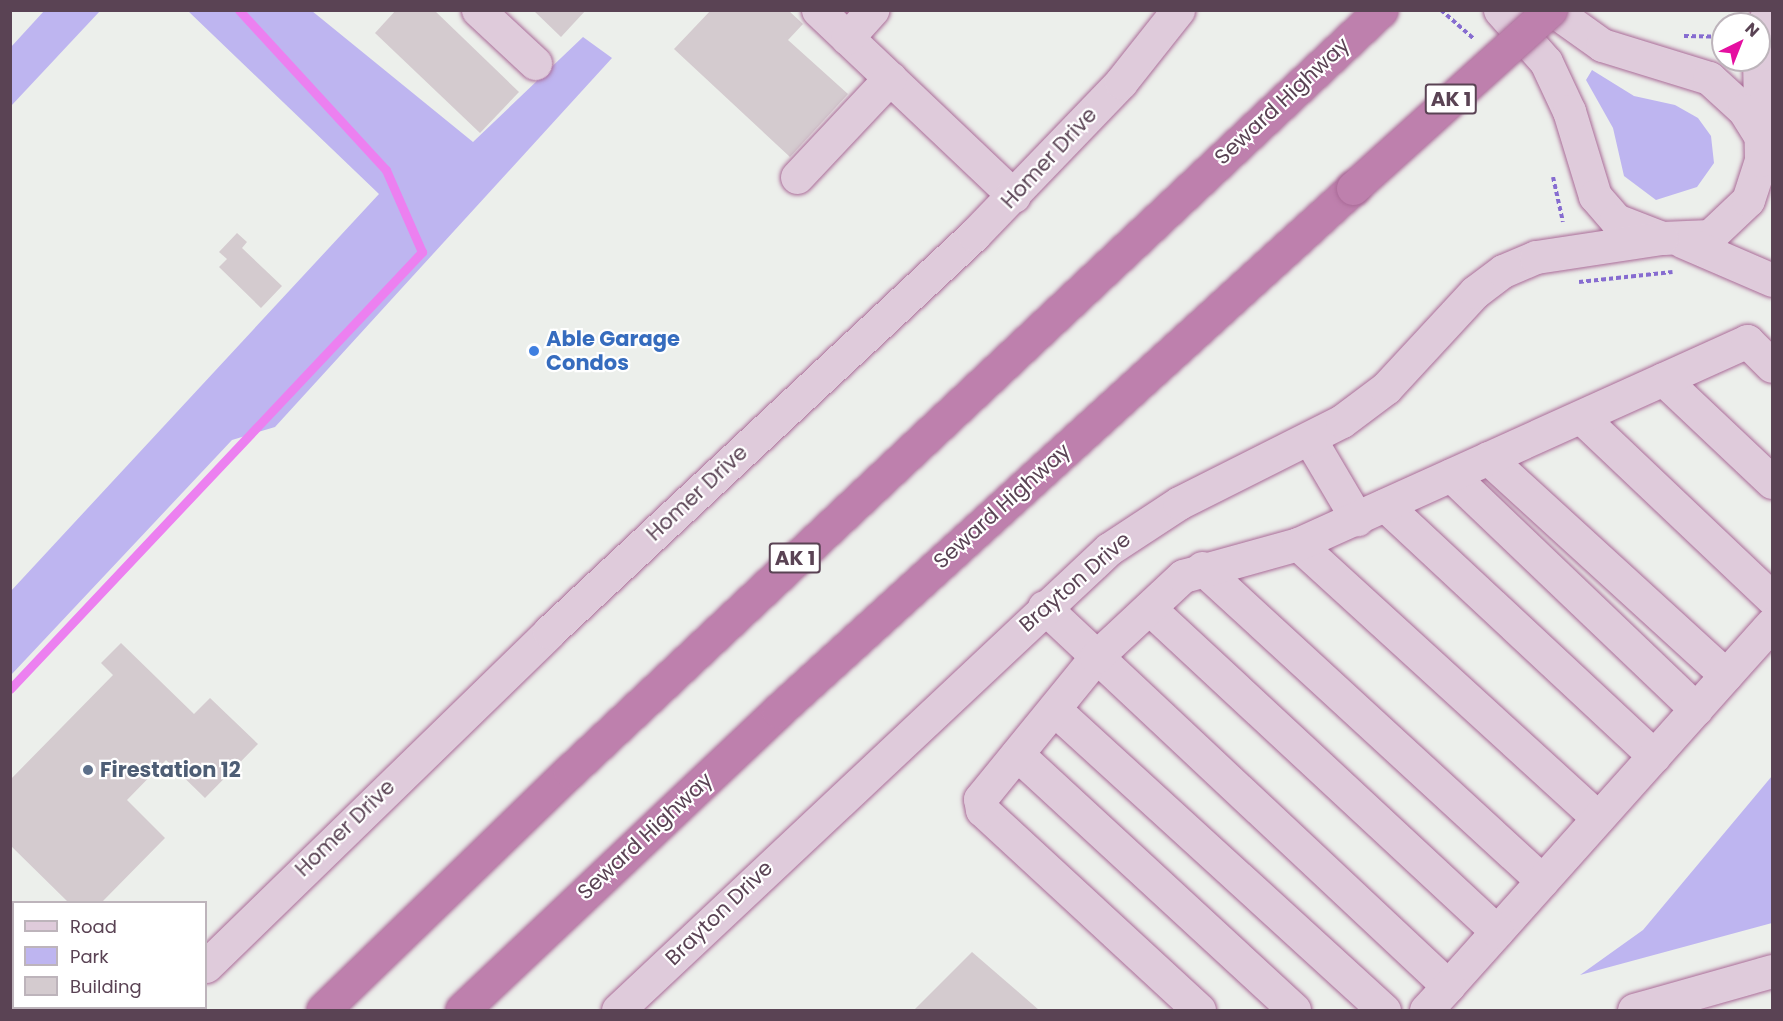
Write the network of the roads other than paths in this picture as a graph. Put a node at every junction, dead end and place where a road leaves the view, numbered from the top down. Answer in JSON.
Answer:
{"nodes":[{"id":1,"x":478,"y":10,"type":"edge"},
{"id":2,"x":818,"y":10,"type":"edge"},
{"id":3,"x":872,"y":10,"type":"edge"},
{"id":4,"x":1154,"y":10,"type":"edge"},
{"id":5,"x":1178,"y":10,"type":"edge"},
{"id":6,"x":1381,"y":10,"type":"edge"},
{"id":7,"x":1500,"y":10,"type":"edge"},
{"id":8,"x":1552,"y":10,"type":"edge"},
{"id":9,"x":848,"y":38,"type":"junction"},
{"id":10,"x":535,"y":63,"type":"dead end"},
{"id":11,"x":1759,"y":72,"type":"edge"},
{"id":12,"x":890,"y":78,"type":"junction"},
{"id":13,"x":1087,"y":116,"type":"junction"},
{"id":14,"x":1761,"y":148,"type":"junction"},
{"id":15,"x":797,"y":177,"type":"dead end"},
{"id":16,"x":1014,"y":196,"type":"junction"},
{"id":17,"x":1773,"y":197,"type":"edge"},
{"id":18,"x":1675,"y":250,"type":"junction"},
{"id":19,"x":1773,"y":280,"type":"edge"},
{"id":20,"x":1773,"y":366,"type":"edge"},
{"id":21,"x":1663,"y":379,"type":"junction"},
{"id":22,"x":1582,"y":418,"type":"junction"},
{"id":23,"x":1311,"y":441,"type":"junction"},
{"id":24,"x":1488,"y":458,"type":"junction"},
{"id":25,"x":1451,"y":475,"type":"junction"},
{"id":26,"x":1773,"y":482,"type":"edge"},
{"id":27,"x":1371,"y":512,"type":"junction"},
{"id":28,"x":1299,"y":544,"type":"junction"},
{"id":29,"x":1202,"y":568,"type":"junction"},
{"id":30,"x":1773,"y":598,"type":"edge"},
{"id":31,"x":1044,"y":607,"type":"junction"},
{"id":32,"x":1149,"y":608,"type":"junction"},
{"id":33,"x":1773,"y":624,"type":"edge"},
{"id":34,"x":1096,"y":657,"type":"junction"},
{"id":35,"x":1726,"y":675,"type":"junction"},
{"id":36,"x":1054,"y":709,"type":"junction"},
{"id":37,"x":1696,"y":709,"type":"junction"},
{"id":38,"x":778,"y":711,"type":"junction"},
{"id":39,"x":1017,"y":754,"type":"junction"},
{"id":40,"x":1654,"y":756,"type":"junction"},
{"id":41,"x":1598,"y":818,"type":"junction"},
{"id":42,"x":1542,"y":881,"type":"junction"},
{"id":43,"x":1497,"y":931,"type":"junction"},
{"id":44,"x":207,"y":965,"type":"edge"},
{"id":45,"x":1773,"y":971,"type":"edge"},
{"id":46,"x":1448,"y":986,"type":"junction"},
{"id":47,"x":324,"y":1011,"type":"edge"},
{"id":48,"x":462,"y":1011,"type":"edge"},
{"id":49,"x":494,"y":1011,"type":"edge"},
{"id":50,"x":618,"y":1011,"type":"edge"},
{"id":51,"x":1199,"y":1011,"type":"edge"},
{"id":52,"x":1294,"y":1011,"type":"edge"},
{"id":53,"x":1384,"y":1011,"type":"edge"},
{"id":54,"x":1426,"y":1011,"type":"edge"},
{"id":55,"x":1634,"y":1011,"type":"edge"}],
"edges":[{"from":1,"to":10,"type":"street"},
{"from":2,"to":9,"type":"street"},
{"from":3,"to":9,"type":"street"},
{"from":4,"to":13,"type":"street"},
{"from":5,"to":13,"type":"street","name":"Homer Drive"},
{"from":6,"to":47,"type":"highway","name":"Seward Highway","number":"AK 1"},
{"from":7,"to":18,"type":"street"},
{"from":8,"to":14,"type":"street"},
{"from":8,"to":38,"type":"highway","name":"Seward Highway","number":"AK 1","bridge":true},
{"from":9,"to":12,"type":"street"},
{"from":11,"to":14,"type":"street"},
{"from":12,"to":15,"type":"street"},
{"from":12,"to":16,"type":"street"},
{"from":13,"to":16,"type":"street","name":"Homer Drive"},
{"from":14,"to":17,"type":"street"},
{"from":14,"to":18,"type":"street","name":"Brayton Drive"},
{"from":16,"to":44,"type":"street","name":"Homer Drive"},
{"from":18,"to":19,"type":"street"},
{"from":18,"to":23,"type":"street","name":"Brayton Drive"},
{"from":20,"to":21,"type":"street"},
{"from":21,"to":22,"type":"street"},
{"from":21,"to":26,"type":"street"},
{"from":22,"to":24,"type":"street"},
{"from":22,"to":30,"type":"street"},
{"from":23,"to":27,"type":"street"},
{"from":23,"to":31,"type":"street","name":"Brayton Drive"},
{"from":24,"to":25,"type":"street"},
{"from":24,"to":35,"type":"street"},
{"from":25,"to":27,"type":"street"},
{"from":25,"to":37,"type":"street"},
{"from":27,"to":28,"type":"street"},
{"from":27,"to":40,"type":"street"},
{"from":28,"to":29,"type":"street"},
{"from":28,"to":41,"type":"street"},
{"from":29,"to":32,"type":"street"},
{"from":29,"to":42,"type":"street"},
{"from":31,"to":34,"type":"street"},
{"from":31,"to":50,"type":"street","name":"Brayton Drive"},
{"from":32,"to":34,"type":"street"},
{"from":32,"to":43,"type":"street"},
{"from":33,"to":35,"type":"street"},
{"from":34,"to":36,"type":"street"},
{"from":34,"to":46,"type":"street"},
{"from":35,"to":37,"type":"street"},
{"from":36,"to":39,"type":"street"},
{"from":36,"to":53,"type":"street"},
{"from":37,"to":40,"type":"street"},
{"from":38,"to":48,"type":"highway","name":"Seward Highway","number":"AK 1"},
{"from":38,"to":49,"type":"highway"},
{"from":39,"to":51,"type":"street"},
{"from":39,"to":52,"type":"street"},
{"from":40,"to":41,"type":"street"},
{"from":41,"to":42,"type":"street"},
{"from":42,"to":43,"type":"street"},
{"from":43,"to":46,"type":"street"},
{"from":45,"to":55,"type":"street"},
{"from":46,"to":54,"type":"street"}]}
